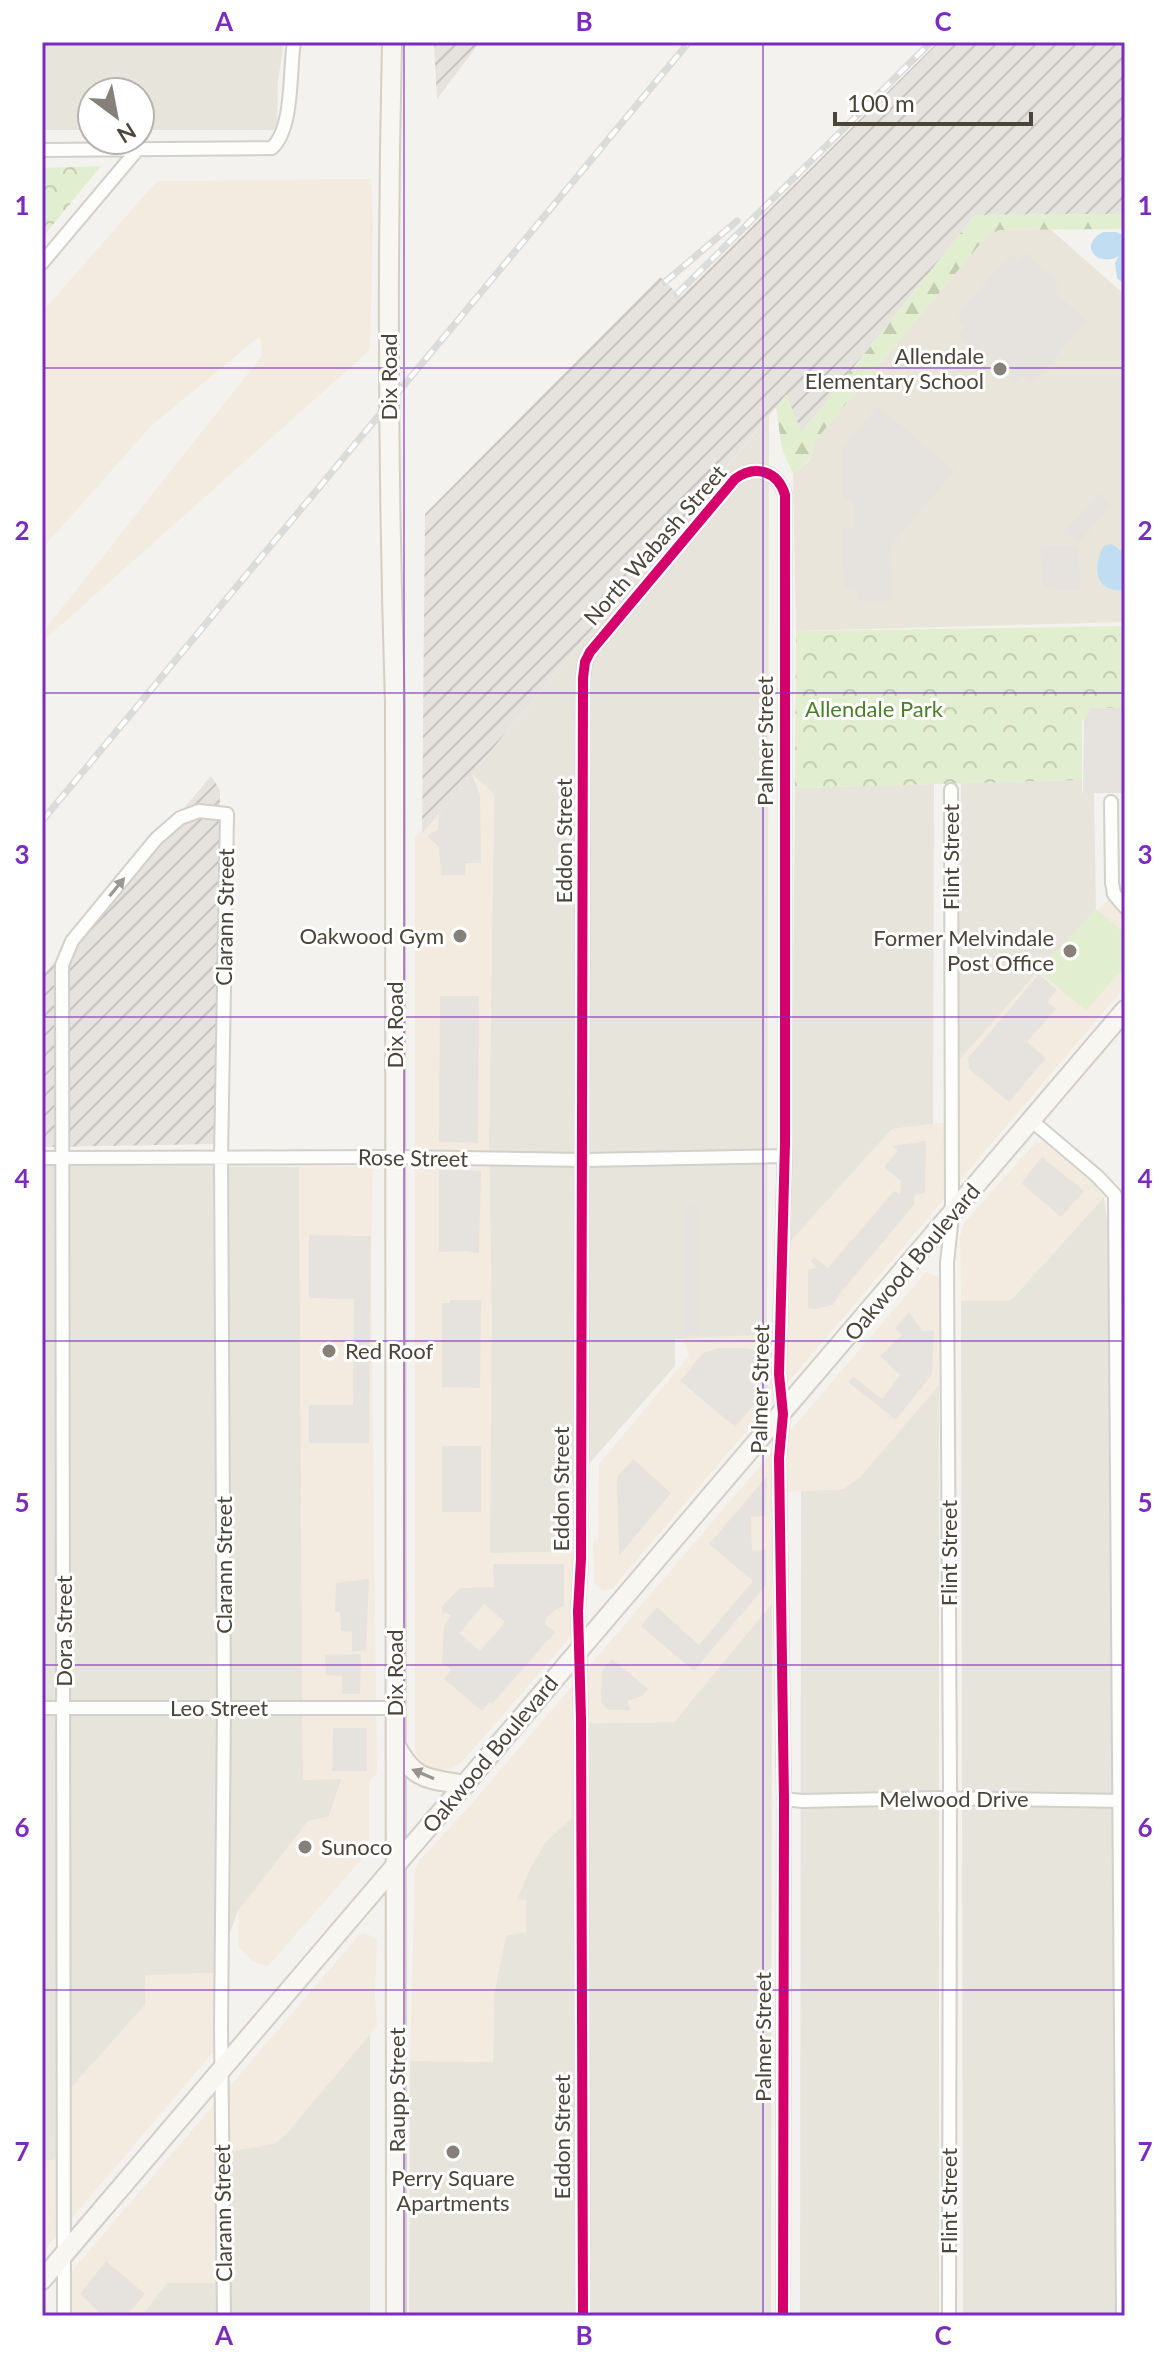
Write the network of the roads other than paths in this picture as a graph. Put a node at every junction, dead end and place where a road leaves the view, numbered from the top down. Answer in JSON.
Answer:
{"nodes":[{"id":1,"x":294,"y":42,"type":"edge"},
{"id":2,"x":392,"y":42,"type":"edge"},
{"id":3,"x":156,"y":149,"type":"edge"},
{"id":4,"x":42,"y":150,"type":"edge"},
{"id":5,"x":76,"y":150,"type":"edge"},
{"id":6,"x":132,"y":156,"type":"edge"},
{"id":7,"x":42,"y":263,"type":"edge"},
{"id":8,"x":765,"y":472,"type":"joint"},
{"id":9,"x":585,"y":662,"type":"joint"},
{"id":10,"x":951,"y":790,"type":"dead end"},
{"id":11,"x":1111,"y":802,"type":"dead end"},
{"id":12,"x":227,"y":814,"type":"joint"},
{"id":13,"x":1125,"y":907,"type":"edge"},
{"id":14,"x":1125,"y":1010,"type":"edge"},
{"id":15,"x":1032,"y":1121,"type":"junction"},
{"id":16,"x":784,"y":1156,"type":"junction"},
{"id":17,"x":394,"y":1157,"type":"junction"},
{"id":18,"x":42,"y":1158,"type":"edge"},
{"id":19,"x":63,"y":1158,"type":"junction"},
{"id":20,"x":221,"y":1158,"type":"junction"},
{"id":21,"x":584,"y":1160,"type":"junction"},
{"id":22,"x":1120,"y":1197,"type":"edge"},
{"id":23,"x":952,"y":1215,"type":"junction"},
{"id":24,"x":783,"y":1414,"type":"junction"},
{"id":25,"x":580,"y":1647,"type":"junction"},
{"id":26,"x":42,"y":1708,"type":"edge"},
{"id":27,"x":64,"y":1708,"type":"junction"},
{"id":28,"x":224,"y":1708,"type":"junction"},
{"id":29,"x":396,"y":1708,"type":"junction"},
{"id":30,"x":394,"y":1744,"type":"junction"},
{"id":31,"x":465,"y":1785,"type":"junction"},
{"id":32,"x":950,"y":1798,"type":"junction"},
{"id":33,"x":784,"y":1799,"type":"junction"},
{"id":34,"x":1122,"y":1801,"type":"edge"},
{"id":35,"x":397,"y":1864,"type":"junction"},
{"id":36,"x":223,"y":2066,"type":"junction"},
{"id":37,"x":63,"y":2255,"type":"junction"},
{"id":38,"x":42,"y":2280,"type":"edge"},
{"id":39,"x":64,"y":2316,"type":"edge"},
{"id":40,"x":224,"y":2316,"type":"edge"},
{"id":41,"x":396,"y":2316,"type":"edge"},
{"id":42,"x":583,"y":2316,"type":"edge"},
{"id":43,"x":783,"y":2316,"type":"edge"},
{"id":44,"x":949,"y":2316,"type":"edge"},
{"id":45,"x":1123,"y":2316,"type":"edge"}],
"edges":[{"from":1,"to":3,"type":"street"},
{"from":2,"to":17,"type":"main road","name":"Dix Road"},
{"from":4,"to":5,"type":"street"},
{"from":6,"to":7,"type":"street"},
{"from":8,"to":9,"type":"street","name":"North Wabash Street"},
{"from":8,"to":16,"type":"street","name":"Palmer Street"},
{"from":9,"to":21,"type":"street","name":"Eddon Street"},
{"from":10,"to":23,"type":"street","name":"Flint Street"},
{"from":11,"to":13,"type":"street"},
{"from":19,"to":12,"type":"street","name":"Dora Street","one_way":true},
{"from":12,"to":20,"type":"street","name":"Clarann Street"},
{"from":14,"to":15,"type":"main road","name":"Oakwood Boulevard"},
{"from":15,"to":22,"type":"street"},
{"from":15,"to":23,"type":"main road","name":"Oakwood Boulevard"},
{"from":16,"to":21,"type":"street","name":"Rose Street"},
{"from":16,"to":24,"type":"street","name":"Palmer Street"},
{"from":17,"to":20,"type":"street","name":"Rose Street"},
{"from":17,"to":21,"type":"street","name":"Rose Street"},
{"from":17,"to":29,"type":"main road","name":"Dix Road"},
{"from":18,"to":19,"type":"street","name":"Rose Street"},
{"from":19,"to":20,"type":"street","name":"Rose Street"},
{"from":19,"to":27,"type":"street","name":"Dora Street"},
{"from":20,"to":28,"type":"street","name":"Clarann Street"},
{"from":21,"to":25,"type":"street","name":"Eddon Street"},
{"from":22,"to":34,"type":"street"},
{"from":23,"to":24,"type":"main road","name":"Oakwood Boulevard"},
{"from":23,"to":32,"type":"street","name":"Flint Street"},
{"from":24,"to":25,"type":"main road","name":"Oakwood Boulevard"},
{"from":24,"to":33,"type":"street","name":"Palmer Street"},
{"from":25,"to":31,"type":"main road","name":"Oakwood Boulevard"},
{"from":25,"to":42,"type":"street","name":"Eddon Street"},
{"from":26,"to":27,"type":"street","name":"Leo Street"},
{"from":27,"to":28,"type":"street","name":"Leo Street"},
{"from":27,"to":37,"type":"street","name":"Dora Street"},
{"from":28,"to":29,"type":"street","name":"Leo Street"},
{"from":28,"to":36,"type":"street","name":"Clarann Street"},
{"from":29,"to":30,"type":"main road","name":"Dix Road"},
{"from":31,"to":30,"type":"main road","one_way":true},
{"from":30,"to":35,"type":"main road","name":"Dix Road"},
{"from":31,"to":35,"type":"main road","name":"Oakwood Boulevard"},
{"from":32,"to":33,"type":"street","name":"Melwood Drive"},
{"from":32,"to":34,"type":"street","name":"Melwood Drive"},
{"from":32,"to":44,"type":"street","name":"Flint Street"},
{"from":33,"to":43,"type":"street","name":"Palmer Street"},
{"from":34,"to":45,"type":"street"},
{"from":35,"to":36,"type":"main road","name":"Oakwood Boulevard"},
{"from":35,"to":41,"type":"main road","name":"Raupp Street"},
{"from":36,"to":37,"type":"main road","name":"Oakwood Boulevard"},
{"from":36,"to":40,"type":"street","name":"Clarann Street"},
{"from":37,"to":38,"type":"main road","name":"Oakwood Boulevard"},
{"from":37,"to":39,"type":"street","name":"Dora Street"}]}
